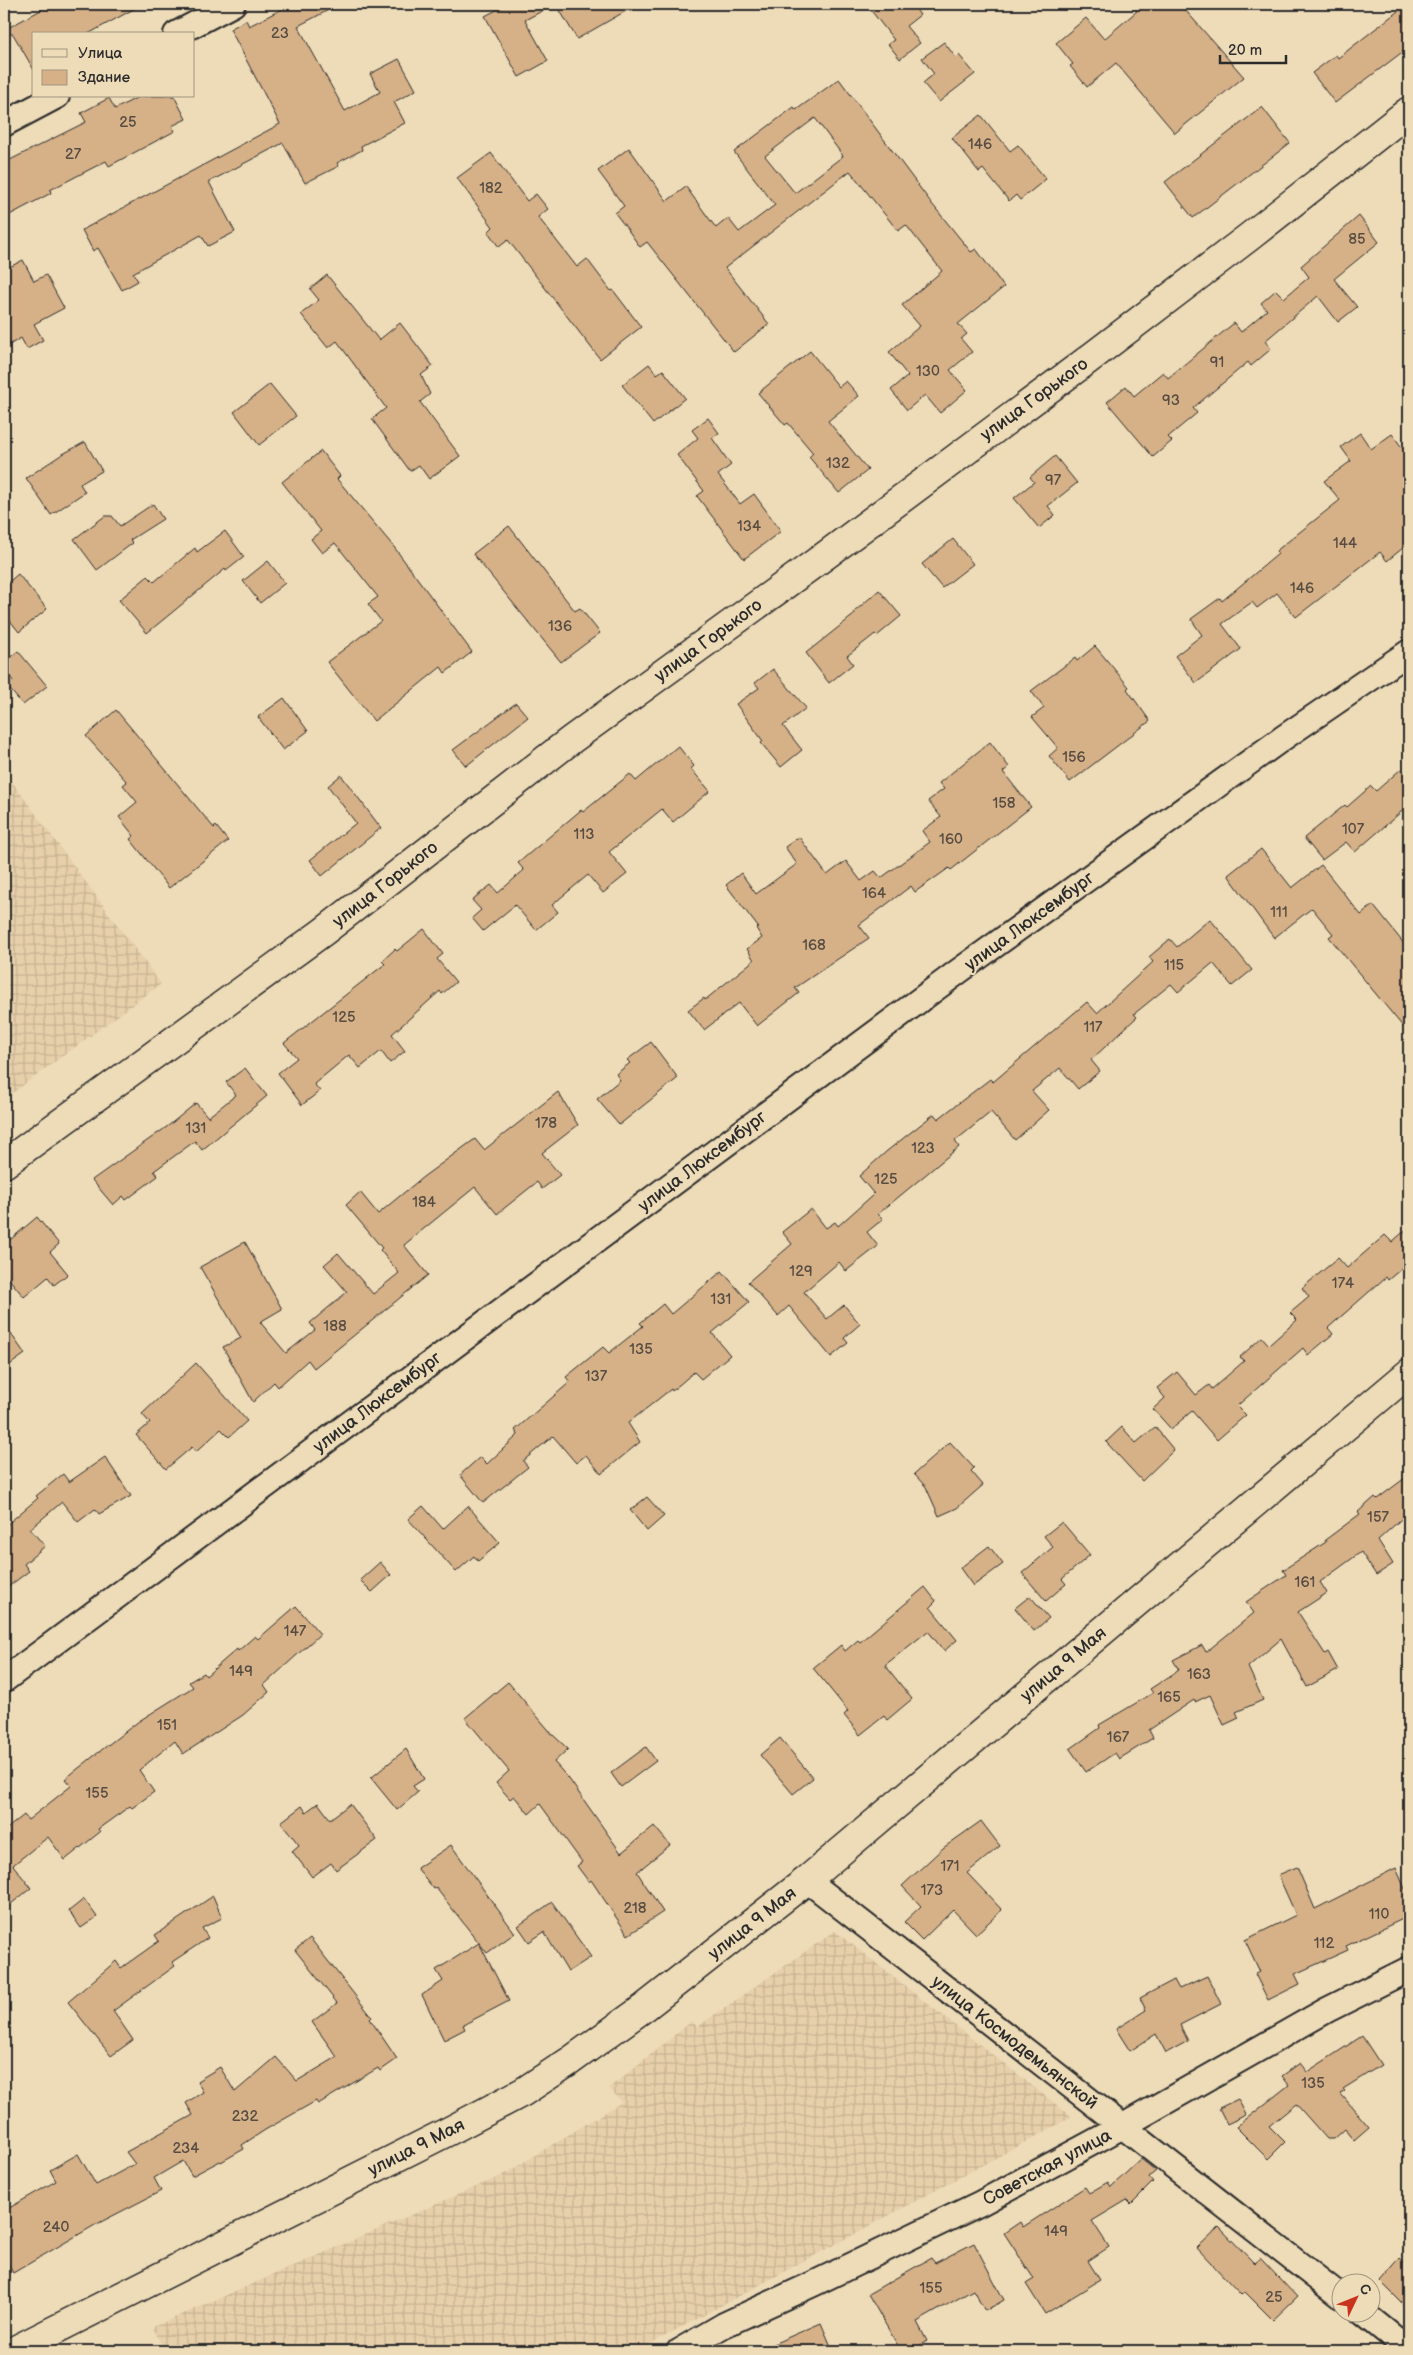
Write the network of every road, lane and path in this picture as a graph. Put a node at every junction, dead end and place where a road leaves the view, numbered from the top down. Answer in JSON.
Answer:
{"nodes":[{"id":1,"x":233,"y":4,"type":"edge"},
{"id":2,"x":180,"y":32,"type":"edge"},
{"id":3,"x":53,"y":98,"type":"edge"},
{"id":4,"x":1409,"y":111,"type":"edge"},
{"id":5,"x":4,"y":124,"type":"edge"},
{"id":6,"x":1409,"y":652,"type":"edge"},
{"id":7,"x":4,"y":1164,"type":"edge"},
{"id":8,"x":1409,"y":1374,"type":"edge"},
{"id":9,"x":4,"y":1680,"type":"edge"},
{"id":10,"x":807,"y":1880,"type":"junction"},
{"id":11,"x":1409,"y":1969,"type":"edge"},
{"id":12,"x":1123,"y":2126,"type":"junction"},
{"id":13,"x":1330,"y":2288,"type":"edge"},
{"id":14,"x":1374,"y":2322,"type":"edge"},
{"id":15,"x":1409,"y":2350,"type":"edge"},
{"id":16,"x":13,"y":2351,"type":"edge"},
{"id":17,"x":679,"y":2351,"type":"edge"}],
"edges":[{"from":1,"to":2,"type":"street"},
{"from":3,"to":5,"type":"street"},
{"from":4,"to":7,"type":"street","name":"улица Горького"},
{"from":6,"to":9,"type":"street","name":"улица Люксембург"},
{"from":8,"to":10,"type":"street","name":"улица 9 Мая"},
{"from":10,"to":12,"type":"street","name":"улица Космодемьянской"},
{"from":10,"to":16,"type":"street","name":"улица 9 Мая"},
{"from":11,"to":12,"type":"street","name":"Советская улица"},
{"from":12,"to":13,"type":"street","name":"улица Космодемьянской"},
{"from":12,"to":17,"type":"street","name":"Советская улица"},
{"from":14,"to":15,"type":"street"}]}
